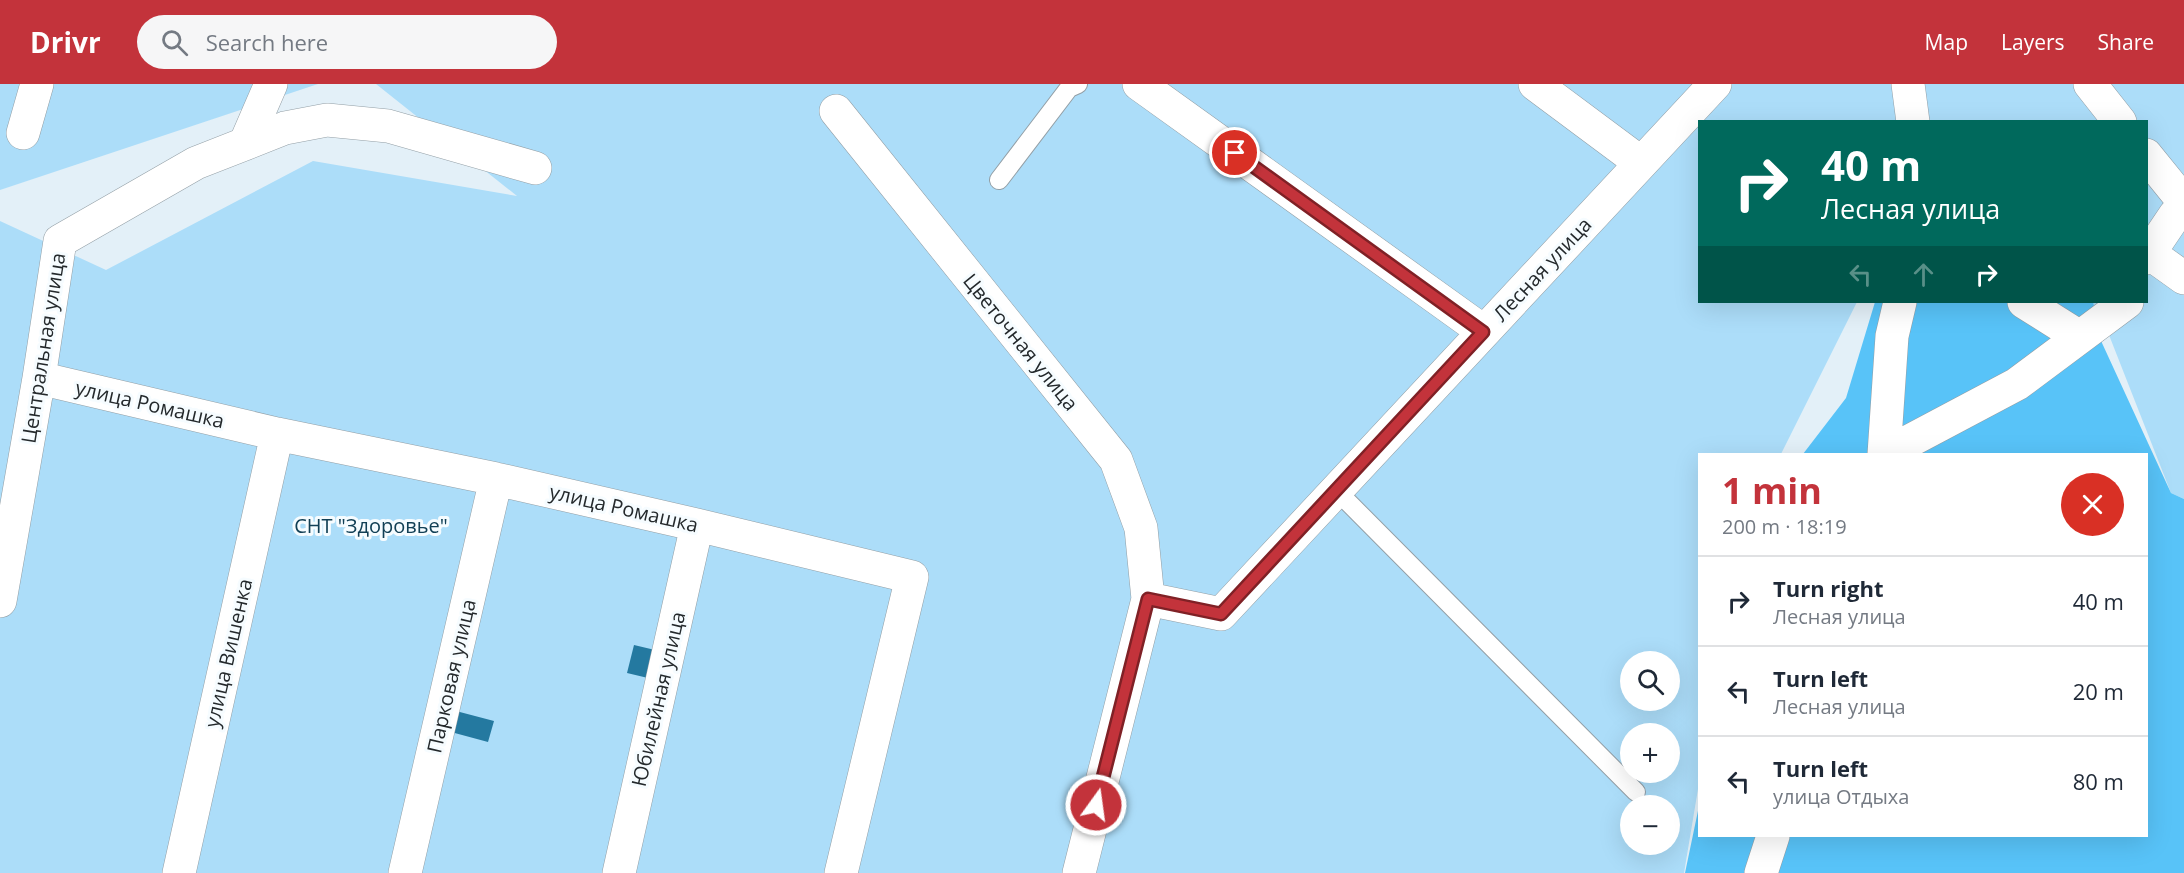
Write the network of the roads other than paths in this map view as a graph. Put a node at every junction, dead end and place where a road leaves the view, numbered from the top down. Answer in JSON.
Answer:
{"nodes":[{"id":1,"x":37,"y":84,"type":"edge"},
{"id":2,"x":271,"y":84,"type":"edge"},
{"id":3,"x":1078,"y":84,"type":"edge"},
{"id":4,"x":1139,"y":84,"type":"edge"},
{"id":5,"x":1535,"y":84,"type":"edge"},
{"id":6,"x":1715,"y":84,"type":"edge"},
{"id":7,"x":1908,"y":84,"type":"edge"},
{"id":8,"x":2090,"y":84,"type":"edge"},
{"id":9,"x":836,"y":111,"type":"dead end"},
{"id":10,"x":1913,"y":120,"type":"edge"},
{"id":11,"x":2118,"y":120,"type":"edge"},
{"id":12,"x":23,"y":133,"type":"dead end"},
{"id":13,"x":245,"y":144,"type":"junction"},
{"id":14,"x":2148,"y":157,"type":"edge"},
{"id":15,"x":1641,"y":163,"type":"junction"},
{"id":16,"x":534,"y":168,"type":"dead end"},
{"id":17,"x":999,"y":180,"type":"dead end"},
{"id":18,"x":2184,"y":202,"type":"edge"},
{"id":19,"x":2184,"y":208,"type":"edge"},
{"id":20,"x":2148,"y":256,"type":"edge"},
{"id":21,"x":2184,"y":278,"type":"edge"},
{"id":22,"x":1900,"y":303,"type":"edge"},
{"id":23,"x":2026,"y":303,"type":"edge"},
{"id":24,"x":2126,"y":303,"type":"edge"},
{"id":25,"x":1483,"y":332,"type":"junction"},
{"id":26,"x":2079,"y":336,"type":"junction"},
{"id":27,"x":39,"y":378,"type":"junction"},
{"id":28,"x":277,"y":434,"type":"junction"},
{"id":29,"x":1885,"y":453,"type":"edge"},
{"id":30,"x":1887,"y":453,"type":"edge"},
{"id":31,"x":496,"y":479,"type":"junction"},
{"id":32,"x":1336,"y":490,"type":"junction"},
{"id":33,"x":698,"y":525,"type":"junction"},
{"id":34,"x":1148,"y":599,"type":"junction"},
{"id":35,"x":0,"y":601,"type":"edge"},
{"id":36,"x":1636,"y":792,"type":"dead end"},
{"id":37,"x":1773,"y":837,"type":"edge"},
{"id":38,"x":179,"y":873,"type":"edge"},
{"id":39,"x":405,"y":873,"type":"edge"},
{"id":40,"x":619,"y":873,"type":"edge"},
{"id":41,"x":841,"y":873,"type":"edge"},
{"id":42,"x":1079,"y":873,"type":"edge"},
{"id":43,"x":1761,"y":873,"type":"edge"}],
"edges":[{"from":1,"to":12,"type":"street"},
{"from":2,"to":13,"type":"street"},
{"from":3,"to":17,"type":"lane"},
{"from":4,"to":25,"type":"street"},
{"from":5,"to":15,"type":"street"},
{"from":6,"to":15,"type":"street","name":"Лесная улица"},
{"from":7,"to":10,"type":"street"},
{"from":8,"to":11,"type":"street"},
{"from":9,"to":34,"type":"street","name":"Цветочная улица"},
{"from":13,"to":16,"type":"street","name":"Центральная улица"},
{"from":13,"to":27,"type":"street","name":"Центральная улица"},
{"from":14,"to":18,"type":"street"},
{"from":15,"to":25,"type":"street","name":"Лесная улица"},
{"from":19,"to":20,"type":"street"},
{"from":20,"to":21,"type":"street"},
{"from":22,"to":29,"type":"street"},
{"from":23,"to":26,"type":"street"},
{"from":24,"to":26,"type":"street"},
{"from":25,"to":32,"type":"street","name":"Лесная улица"},
{"from":26,"to":30,"type":"street"},
{"from":27,"to":28,"type":"street","name":"улица Ромашка"},
{"from":27,"to":35,"type":"street","name":"Центральная улица"},
{"from":28,"to":31,"type":"street","name":"улица Ромашка"},
{"from":28,"to":38,"type":"street","name":"улица Вишенка"},
{"from":31,"to":33,"type":"street","name":"улица Ромашка"},
{"from":31,"to":39,"type":"street","name":"Парковая улица"},
{"from":32,"to":34,"type":"street","name":"Лесная улица"},
{"from":32,"to":36,"type":"lane"},
{"from":33,"to":40,"type":"street","name":"Юбилейная улица"},
{"from":33,"to":41,"type":"street","name":"улица Ромашка"},
{"from":34,"to":42,"type":"street"},
{"from":37,"to":43,"type":"street"}]}
